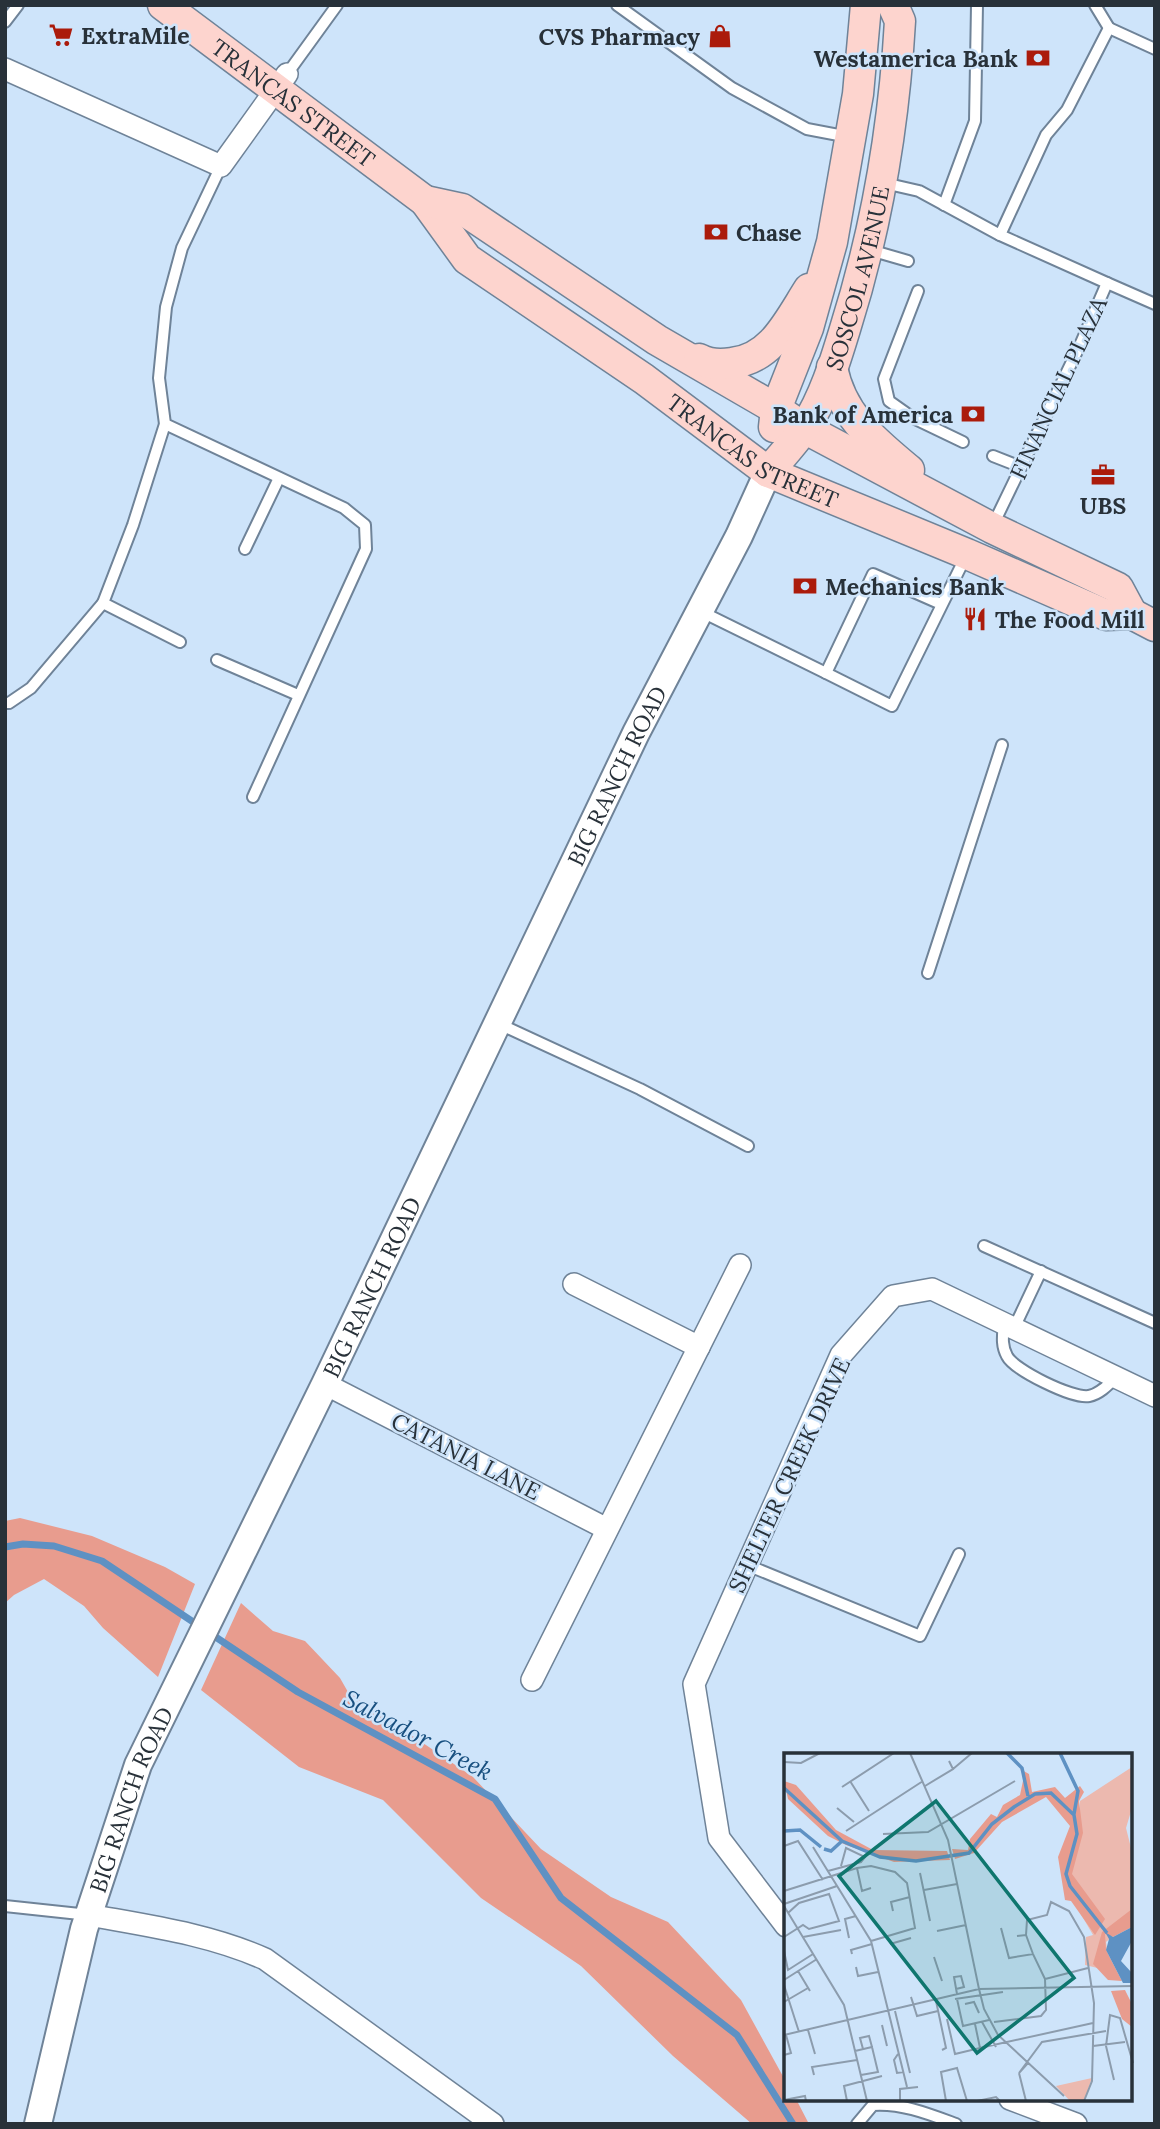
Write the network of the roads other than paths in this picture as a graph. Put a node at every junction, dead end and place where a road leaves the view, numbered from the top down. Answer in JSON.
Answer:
{"nodes":[{"id":1,"x":17,"y":5,"type":"edge"},
{"id":2,"x":163,"y":5,"type":"edge"},
{"id":3,"x":337,"y":5,"type":"edge"},
{"id":4,"x":617,"y":5,"type":"edge"},
{"id":5,"x":866,"y":5,"type":"edge"},
{"id":6,"x":893,"y":5,"type":"edge"},
{"id":7,"x":977,"y":5,"type":"edge"},
{"id":8,"x":1096,"y":5,"type":"edge"},
{"id":9,"x":5,"y":22,"type":"edge"},
{"id":10,"x":1109,"y":28,"type":"junction"},
{"id":11,"x":863,"y":40,"type":"junction"},
{"id":12,"x":1155,"y":49,"type":"edge"},
{"id":13,"x":5,"y":69,"type":"edge"},
{"id":14,"x":283,"y":82,"type":"junction"},
{"id":15,"x":851,"y":138,"type":"junction"},
{"id":16,"x":221,"y":166,"type":"junction"},
{"id":17,"x":882,"y":182,"type":"junction"},
{"id":18,"x":425,"y":201,"type":"junction"},
{"id":19,"x":944,"y":205,"type":"junction"},
{"id":20,"x":1000,"y":235,"type":"junction"},
{"id":21,"x":867,"y":249,"type":"junction"},
{"id":22,"x":908,"y":261,"type":"dead end"},
{"id":23,"x":827,"y":262,"type":"junction"},
{"id":24,"x":1107,"y":282,"type":"junction"},
{"id":25,"x":918,"y":291,"type":"dead end"},
{"id":26,"x":1155,"y":304,"type":"edge"},
{"id":27,"x":657,"y":340,"type":"junction"},
{"id":28,"x":832,"y":367,"type":"junction"},
{"id":29,"x":776,"y":409,"type":"junction"},
{"id":30,"x":165,"y":424,"type":"junction"},
{"id":31,"x":804,"y":428,"type":"junction"},
{"id":32,"x":963,"y":442,"type":"dead end"},
{"id":33,"x":993,"y":456,"type":"dead end"},
{"id":34,"x":1021,"y":467,"type":"junction"},
{"id":35,"x":768,"y":472,"type":"junction"},
{"id":36,"x":279,"y":478,"type":"junction"},
{"id":37,"x":992,"y":528,"type":"junction"},
{"id":38,"x":245,"y":550,"type":"dead end"},
{"id":39,"x":967,"y":554,"type":"junction"},
{"id":40,"x":103,"y":603,"type":"junction"},
{"id":41,"x":941,"y":604,"type":"junction"},
{"id":42,"x":700,"y":611,"type":"junction"},
{"id":43,"x":1143,"y":620,"type":"edge"},
{"id":44,"x":180,"y":642,"type":"dead end"},
{"id":45,"x":217,"y":660,"type":"dead end"},
{"id":46,"x":826,"y":673,"type":"junction"},
{"id":47,"x":298,"y":695,"type":"junction"},
{"id":48,"x":5,"y":703,"type":"edge"},
{"id":49,"x":1002,"y":745,"type":"dead end"},
{"id":50,"x":253,"y":797,"type":"dead end"},
{"id":51,"x":928,"y":973,"type":"dead end"},
{"id":52,"x":497,"y":1023,"type":"junction"},
{"id":53,"x":748,"y":1146,"type":"dead end"},
{"id":54,"x":984,"y":1246,"type":"dead end"},
{"id":55,"x":740,"y":1265,"type":"dead end"},
{"id":56,"x":1041,"y":1271,"type":"junction"},
{"id":57,"x":574,"y":1284,"type":"dead end"},
{"id":58,"x":1155,"y":1323,"type":"edge"},
{"id":59,"x":1009,"y":1326,"type":"junction"},
{"id":60,"x":699,"y":1346,"type":"junction"},
{"id":61,"x":1116,"y":1377,"type":"junction"},
{"id":62,"x":325,"y":1384,"type":"junction"},
{"id":63,"x":1155,"y":1396,"type":"edge"},
{"id":64,"x":607,"y":1529,"type":"junction"},
{"id":65,"x":959,"y":1554,"type":"dead end"},
{"id":66,"x":747,"y":1565,"type":"junction"},
{"id":67,"x":532,"y":1680,"type":"dead end"},
{"id":68,"x":5,"y":1906,"type":"edge"},
{"id":69,"x":89,"y":1915,"type":"junction"},
{"id":70,"x":784,"y":1923,"type":"edge"},
{"id":71,"x":1015,"y":2101,"type":"edge"},
{"id":72,"x":38,"y":2124,"type":"edge"},
{"id":73,"x":493,"y":2124,"type":"edge"},
{"id":74,"x":857,"y":2124,"type":"edge"},
{"id":75,"x":956,"y":2124,"type":"edge"},
{"id":76,"x":1076,"y":2124,"type":"edge"}],
"edges":[{"from":1,"to":9,"type":"lane"},
{"from":2,"to":14,"type":"main road","name":"TRANCAS STREET"},
{"from":3,"to":14,"type":"lane"},
{"from":4,"to":15,"type":"lane"},
{"from":5,"to":11,"type":"main road","name":"SOSCOL AVENUE"},
{"from":6,"to":17,"type":"main road","name":"SOSCOL AVENUE"},
{"from":7,"to":19,"type":"lane"},
{"from":8,"to":10,"type":"lane"},
{"from":10,"to":12,"type":"lane"},
{"from":10,"to":20,"type":"lane"},
{"from":11,"to":15,"type":"main road","name":"SOSCOL AVENUE"},
{"from":11,"to":17,"type":"main road"},
{"from":13,"to":16,"type":"street"},
{"from":14,"to":16,"type":"street"},
{"from":14,"to":18,"type":"main road","name":"TRANCAS STREET"},
{"from":15,"to":23,"type":"main road","name":"SOSCOL AVENUE"},
{"from":16,"to":30,"type":"lane"},
{"from":17,"to":19,"type":"lane","name":"FINANCIAL PLAZA"},
{"from":17,"to":21,"type":"main road","name":"SOSCOL AVENUE"},
{"from":18,"to":27,"type":"main road","name":"TRANCAS STREET"},
{"from":18,"to":35,"type":"main road","name":"TRANCAS STREET"},
{"from":19,"to":20,"type":"lane","name":"FINANCIAL PLAZA"},
{"from":20,"to":24,"type":"lane","name":"FINANCIAL PLAZA"},
{"from":21,"to":22,"type":"lane"},
{"from":21,"to":28,"type":"main road","name":"SOSCOL AVENUE"},
{"from":23,"to":27,"type":"main road"},
{"from":23,"to":29,"type":"main road","name":"SOSCOL AVENUE"},
{"from":24,"to":26,"type":"lane"},
{"from":24,"to":34,"type":"lane","name":"FINANCIAL PLAZA"},
{"from":25,"to":32,"type":"lane"},
{"from":27,"to":29,"type":"main road","name":"TRANCAS STREET"},
{"from":28,"to":31,"type":"main road","name":"SOSCOL AVENUE"},
{"from":28,"to":37,"type":"main road"},
{"from":29,"to":31,"type":"main road","name":"TRANCAS STREET"},
{"from":29,"to":35,"type":"main road","name":"SOSCOL AVENUE"},
{"from":30,"to":36,"type":"lane"},
{"from":30,"to":40,"type":"lane"},
{"from":31,"to":35,"type":"main road","name":"SOSCOL AVENUE"},
{"from":31,"to":37,"type":"main road","name":"TRANCAS STREET"},
{"from":33,"to":34,"type":"lane"},
{"from":34,"to":37,"type":"lane","name":"FINANCIAL PLAZA"},
{"from":35,"to":39,"type":"main road","name":"TRANCAS STREET"},
{"from":35,"to":42,"type":"street","name":"BIG RANCH ROAD"},
{"from":36,"to":38,"type":"lane"},
{"from":36,"to":47,"type":"lane"},
{"from":37,"to":43,"type":"main road","name":"TRANCAS STREET"},
{"from":39,"to":41,"type":"lane"},
{"from":39,"to":43,"type":"main road","name":"TRANCAS STREET"},
{"from":40,"to":44,"type":"lane"},
{"from":40,"to":48,"type":"lane"},
{"from":41,"to":46,"type":"lane"},
{"from":41,"to":46,"type":"lane"},
{"from":42,"to":46,"type":"lane"},
{"from":42,"to":52,"type":"street","name":"BIG RANCH ROAD"},
{"from":45,"to":47,"type":"lane"},
{"from":47,"to":50,"type":"lane"},
{"from":49,"to":51,"type":"lane"},
{"from":52,"to":53,"type":"lane"},
{"from":52,"to":62,"type":"street","name":"BIG RANCH ROAD"},
{"from":54,"to":56,"type":"lane"},
{"from":55,"to":60,"type":"street"},
{"from":56,"to":58,"type":"lane"},
{"from":56,"to":59,"type":"lane"},
{"from":57,"to":60,"type":"street"},
{"from":59,"to":61,"type":"street","name":"SHELTER CREEK DRIVE"},
{"from":59,"to":61,"type":"lane"},
{"from":59,"to":66,"type":"street","name":"SHELTER CREEK DRIVE"},
{"from":60,"to":64,"type":"street"},
{"from":61,"to":63,"type":"street","name":"SHELTER CREEK DRIVE"},
{"from":62,"to":64,"type":"street","name":"CATANIA LANE"},
{"from":62,"to":69,"type":"street","name":"BIG RANCH ROAD"},
{"from":64,"to":67,"type":"street"},
{"from":65,"to":66,"type":"lane"},
{"from":66,"to":70,"type":"street","name":"SHELTER CREEK DRIVE"},
{"from":68,"to":69,"type":"lane"},
{"from":69,"to":72,"type":"street","name":"BIG RANCH ROAD"},
{"from":69,"to":73,"type":"street"},
{"from":71,"to":76,"type":"street"},
{"from":74,"to":75,"type":"lane"}]}
